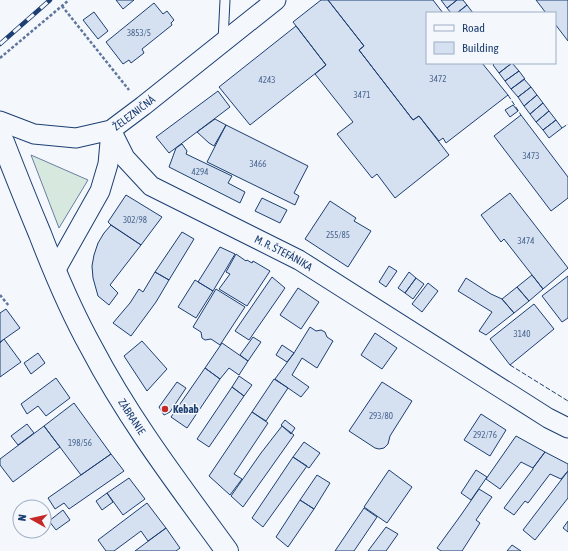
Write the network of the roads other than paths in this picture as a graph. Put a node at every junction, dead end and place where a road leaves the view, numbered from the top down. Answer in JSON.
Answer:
{"nodes":[{"id":1,"x":225,"y":0,"type":"edge"},
{"id":2,"x":276,"y":0,"type":"edge"},
{"id":3,"x":223,"y":42,"type":"junction"},
{"id":4,"x":0,"y":121,"type":"edge"},
{"id":5,"x":111,"y":130,"type":"junction"},
{"id":6,"x":0,"y":138,"type":"edge"},
{"id":7,"x":55,"y":271,"type":"junction"},
{"id":8,"x":568,"y":428,"type":"edge"},
{"id":9,"x":226,"y":551,"type":"edge"}],
"edges":[{"from":1,"to":3,"type":"lane"},
{"from":2,"to":3,"type":"street","name":"ŽELEZNIČNÁ"},
{"from":3,"to":5,"type":"street","name":"ŽELEZNIČNÁ"},
{"from":4,"to":5,"type":"street"},
{"from":5,"to":7,"type":"street","name":"ŽELEZNIČNÁ"},
{"from":5,"to":8,"type":"street","name":"M. R. ŠTEFÁNIKA"},
{"from":6,"to":7,"type":"main road","name":"ZÁBRANIE"},
{"from":7,"to":9,"type":"main road","name":"ZÁBRANIE"}]}
